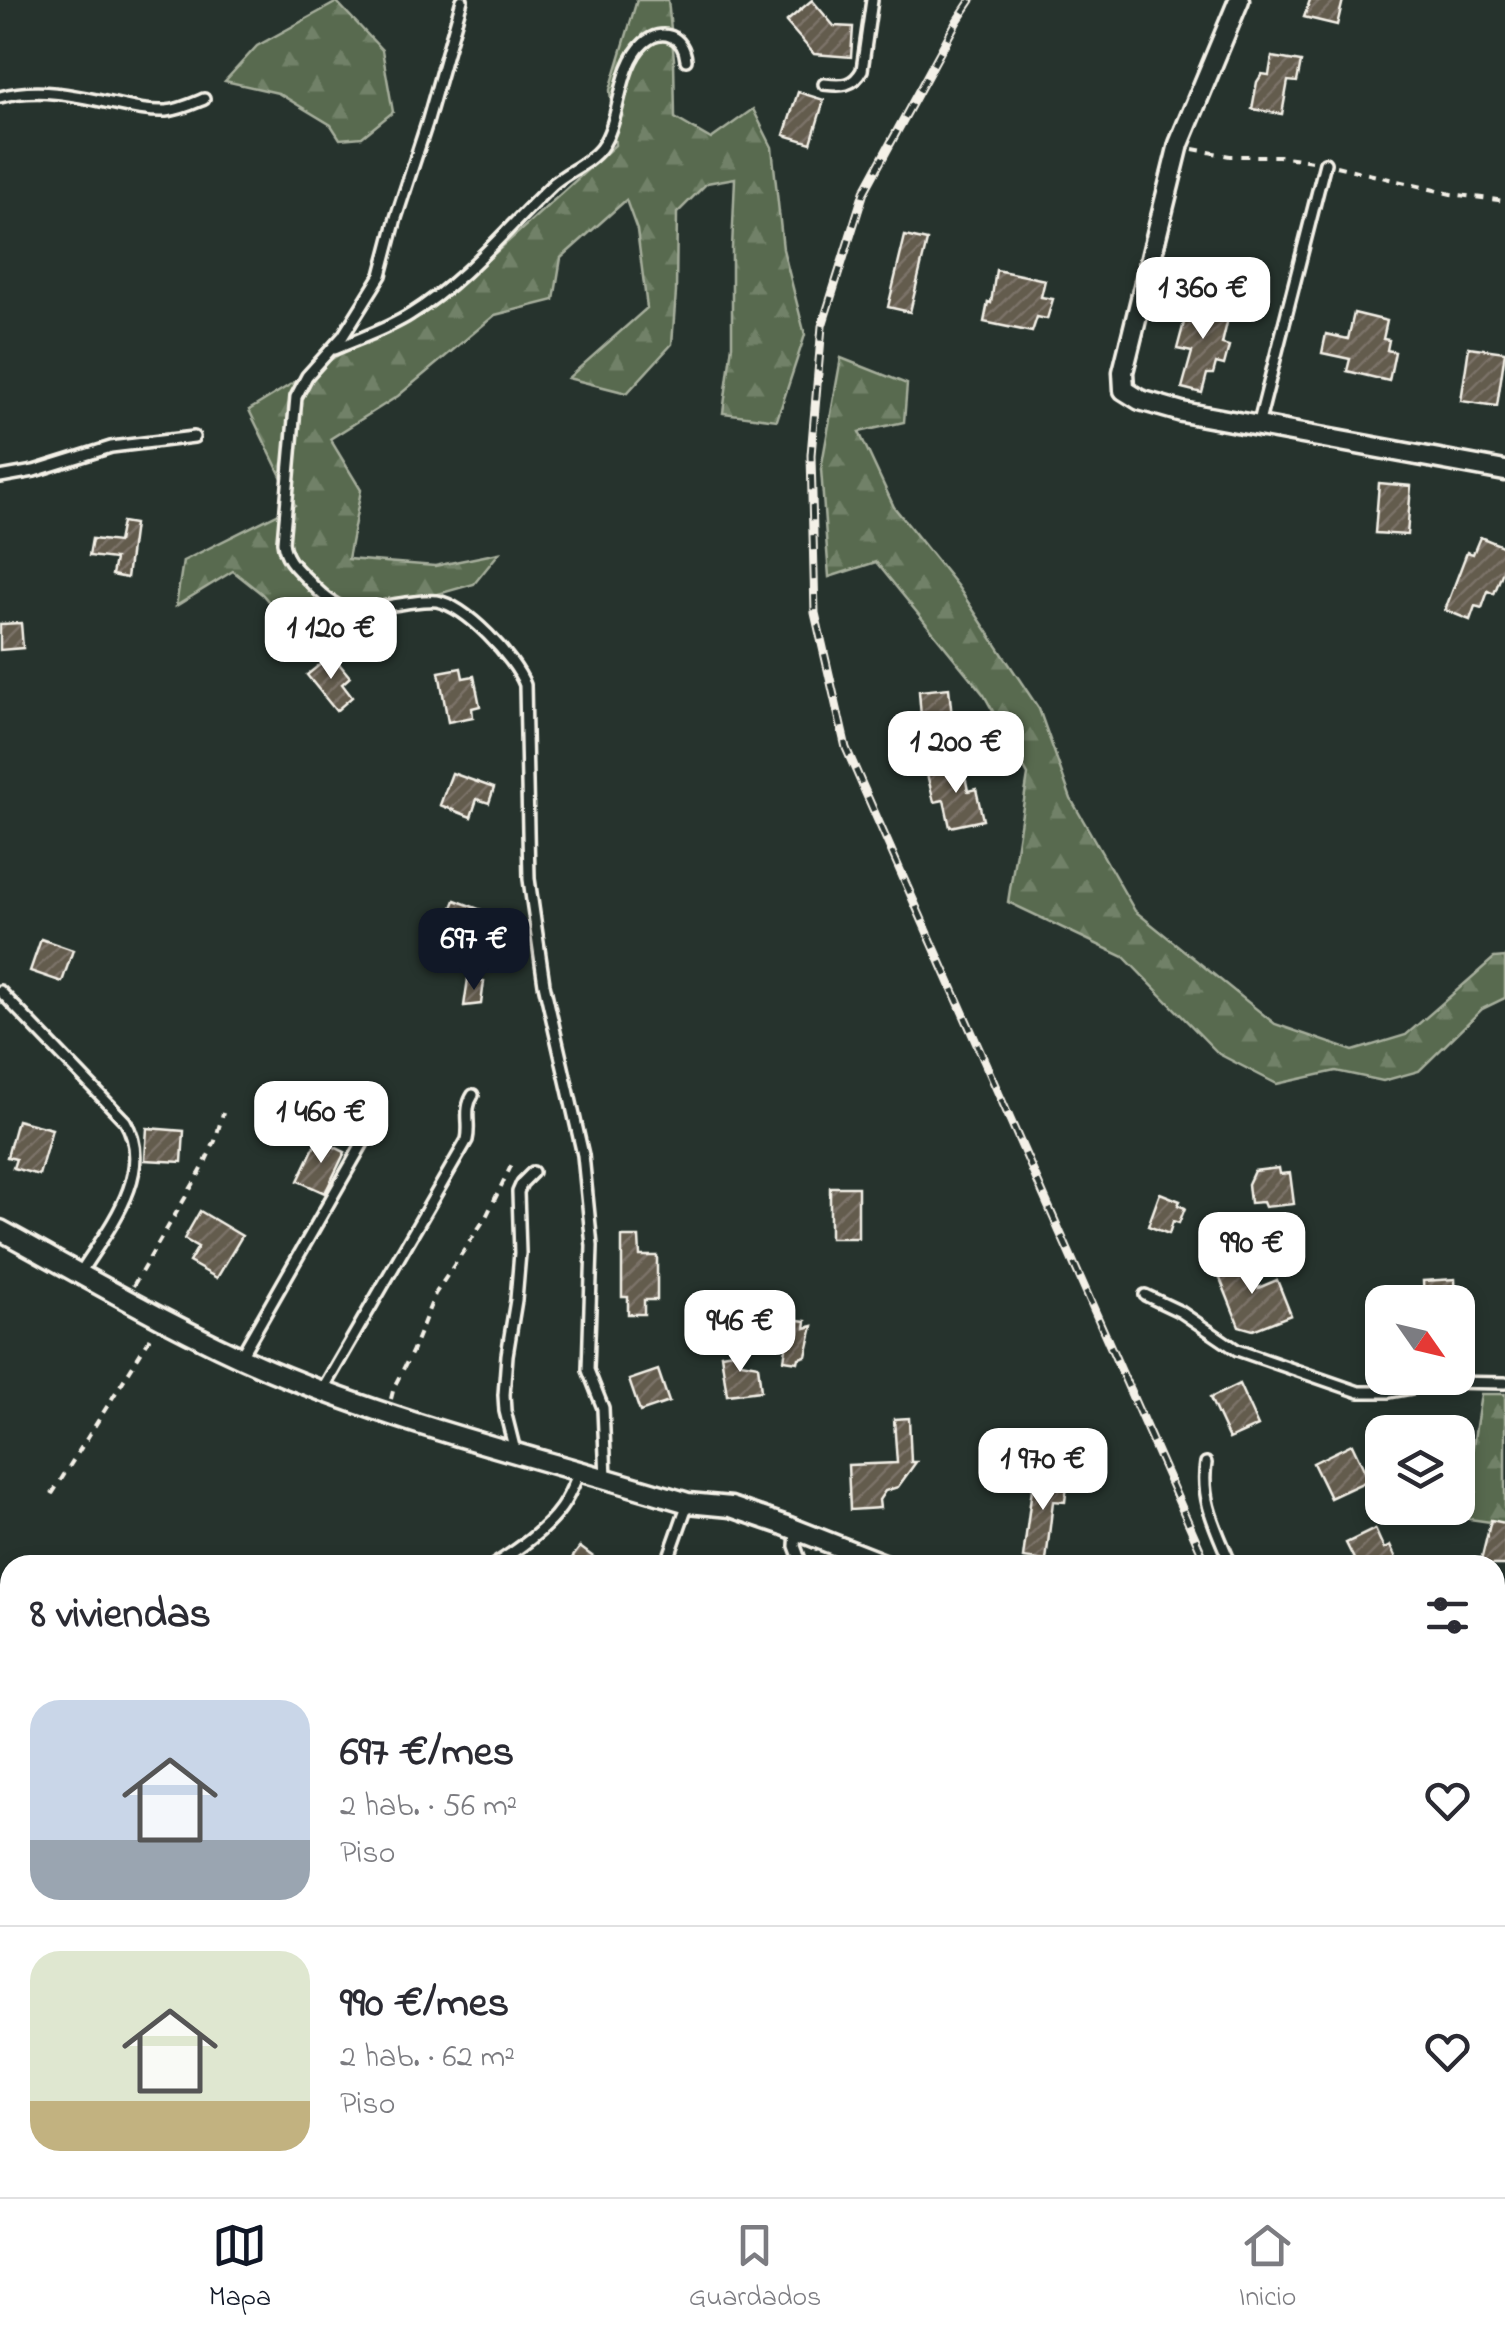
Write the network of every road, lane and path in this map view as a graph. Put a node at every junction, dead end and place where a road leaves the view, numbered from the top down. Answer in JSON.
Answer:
{"nodes":[{"id":1,"x":462,"y":0,"type":"edge"},
{"id":2,"x":872,"y":0,"type":"edge"},
{"id":3,"x":1240,"y":0,"type":"edge"},
{"id":4,"x":686,"y":60,"type":"dead end"},
{"id":5,"x":824,"y":84,"type":"dead end"},
{"id":6,"x":0,"y":97,"type":"edge"},
{"id":7,"x":204,"y":99,"type":"dead end"},
{"id":8,"x":1179,"y":144,"type":"junction"},
{"id":9,"x":1325,"y":163,"type":"junction"},
{"id":10,"x":1505,"y":201,"type":"edge"},
{"id":11,"x":328,"y":352,"type":"junction"},
{"id":12,"x":1258,"y":426,"type":"junction"},
{"id":13,"x":194,"y":437,"type":"dead end"},
{"id":14,"x":1505,"y":471,"type":"edge"},
{"id":15,"x":0,"y":477,"type":"edge"},
{"id":16,"x":0,"y":991,"type":"edge"},
{"id":17,"x":472,"y":1095,"type":"dead end"},
{"id":18,"x":222,"y":1113,"type":"dead end"},
{"id":19,"x":371,"y":1129,"type":"dead end"},
{"id":20,"x":512,"y":1164,"type":"dead end"},
{"id":21,"x":534,"y":1172,"type":"dead end"},
{"id":22,"x":0,"y":1230,"type":"edge"},
{"id":23,"x":80,"y":1274,"type":"junction"},
{"id":24,"x":1146,"y":1295,"type":"dead end"},
{"id":25,"x":125,"y":1298,"type":"junction"},
{"id":26,"x":163,"y":1318,"type":"junction"},
{"id":27,"x":241,"y":1356,"type":"junction"},
{"id":28,"x":1505,"y":1383,"type":"edge"},
{"id":29,"x":323,"y":1389,"type":"junction"},
{"id":30,"x":390,"y":1414,"type":"junction"},
{"id":31,"x":515,"y":1453,"type":"junction"},
{"id":32,"x":1206,"y":1463,"type":"dead end"},
{"id":33,"x":580,"y":1472,"type":"junction"},
{"id":34,"x":606,"y":1478,"type":"junction"},
{"id":35,"x":52,"y":1494,"type":"dead end"},
{"id":36,"x":688,"y":1503,"type":"junction"},
{"id":37,"x":796,"y":1530,"type":"junction"},
{"id":38,"x":509,"y":1555,"type":"edge"},
{"id":39,"x":670,"y":1555,"type":"edge"},
{"id":40,"x":797,"y":1555,"type":"edge"},
{"id":41,"x":860,"y":1555,"type":"edge"},
{"id":42,"x":1227,"y":1555,"type":"edge"}],
"edges":[{"from":1,"to":11,"type":"lane"},
{"from":2,"to":5,"type":"lane"},
{"from":3,"to":8,"type":"street"},
{"from":4,"to":11,"type":"lane"},
{"from":6,"to":7,"type":"lane"},
{"from":8,"to":9,"type":"path"},
{"from":8,"to":12,"type":"street"},
{"from":9,"to":10,"type":"path"},
{"from":9,"to":12,"type":"lane"},
{"from":11,"to":34,"type":"lane"},
{"from":12,"to":14,"type":"street"},
{"from":13,"to":15,"type":"lane"},
{"from":16,"to":23,"type":"lane"},
{"from":17,"to":29,"type":"lane"},
{"from":18,"to":25,"type":"path"},
{"from":19,"to":27,"type":"lane"},
{"from":20,"to":30,"type":"path"},
{"from":21,"to":31,"type":"lane"},
{"from":22,"to":23,"type":"street"},
{"from":23,"to":25,"type":"street"},
{"from":24,"to":28,"type":"lane"},
{"from":25,"to":26,"type":"street"},
{"from":26,"to":27,"type":"street"},
{"from":26,"to":35,"type":"path"},
{"from":27,"to":29,"type":"street"},
{"from":29,"to":30,"type":"street"},
{"from":30,"to":31,"type":"street"},
{"from":31,"to":33,"type":"street"},
{"from":32,"to":42,"type":"lane"},
{"from":33,"to":34,"type":"street"},
{"from":33,"to":38,"type":"lane"},
{"from":34,"to":36,"type":"street"},
{"from":36,"to":37,"type":"street"},
{"from":36,"to":39,"type":"lane"},
{"from":37,"to":40,"type":"lane"},
{"from":37,"to":41,"type":"street"}]}
